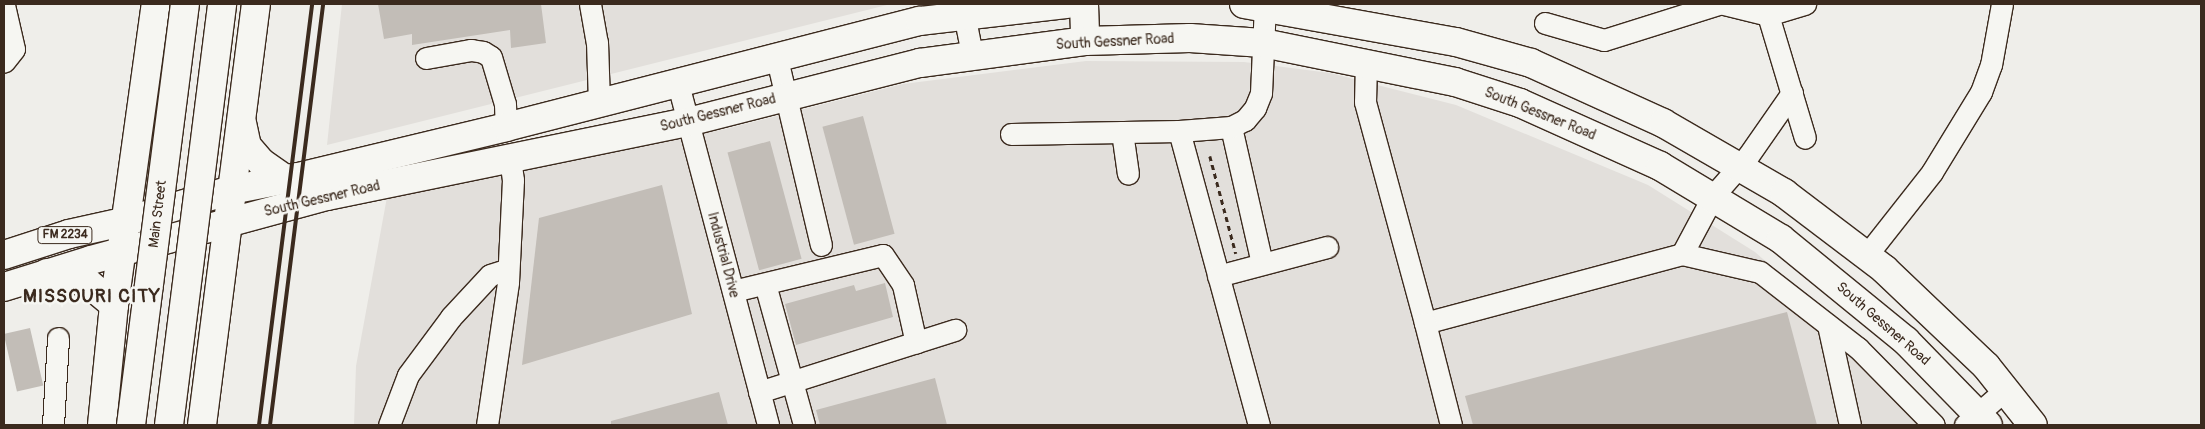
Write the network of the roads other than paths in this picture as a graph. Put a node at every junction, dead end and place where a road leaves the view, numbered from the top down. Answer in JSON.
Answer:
{"nodes":[{"id":1,"x":156,"y":4,"type":"edge"},
{"id":2,"x":186,"y":4,"type":"edge"},
{"id":3,"x":222,"y":4,"type":"edge"},
{"id":4,"x":256,"y":4,"type":"edge"},
{"id":5,"x":590,"y":4,"type":"edge"},
{"id":6,"x":1067,"y":4,"type":"edge"},
{"id":7,"x":1084,"y":4,"type":"edge"},
{"id":8,"x":1260,"y":4,"type":"edge"},
{"id":9,"x":1718,"y":4,"type":"edge"},
{"id":10,"x":1724,"y":4,"type":"edge"},
{"id":11,"x":1805,"y":4,"type":"edge"},
{"id":12,"x":2002,"y":4,"type":"edge"},
{"id":13,"x":4,"y":5,"type":"edge"},
{"id":14,"x":964,"y":10,"type":"edge"},
{"id":15,"x":1768,"y":15,"type":"junction"},
{"id":16,"x":1545,"y":23,"type":"dead end"},
{"id":17,"x":1085,"y":41,"type":"junction"},
{"id":18,"x":1263,"y":43,"type":"junction"},
{"id":19,"x":972,"y":54,"type":"junction"},
{"id":20,"x":8,"y":58,"type":"edge"},
{"id":21,"x":426,"y":58,"type":"dead end"},
{"id":22,"x":777,"y":59,"type":"junction"},
{"id":23,"x":1366,"y":62,"type":"junction"},
{"id":24,"x":678,"y":84,"type":"junction"},
{"id":25,"x":1792,"y":93,"type":"junction"},
{"id":26,"x":785,"y":96,"type":"junction"},
{"id":27,"x":599,"y":104,"type":"junction"},
{"id":28,"x":688,"y":122,"type":"junction"},
{"id":29,"x":242,"y":123,"type":"junction"},
{"id":30,"x":506,"y":127,"type":"junction"},
{"id":31,"x":1231,"y":127,"type":"junction"},
{"id":32,"x":1179,"y":131,"type":"junction"},
{"id":33,"x":1122,"y":132,"type":"junction"},
{"id":34,"x":1011,"y":134,"type":"dead end"},
{"id":35,"x":1805,"y":138,"type":"dead end"},
{"id":36,"x":604,"y":139,"type":"junction"},
{"id":37,"x":510,"y":158,"type":"junction"},
{"id":38,"x":1740,"y":165,"type":"junction"},
{"id":39,"x":1128,"y":174,"type":"dead end"},
{"id":40,"x":285,"y":179,"type":"junction"},
{"id":41,"x":231,"y":190,"type":"junction"},
{"id":42,"x":1713,"y":196,"type":"junction"},
{"id":43,"x":127,"y":221,"type":"junction"},
{"id":44,"x":228,"y":223,"type":"junction"},
{"id":45,"x":820,"y":245,"type":"dead end"},
{"id":46,"x":1327,"y":247,"type":"dead end"},
{"id":47,"x":122,"y":251,"type":"junction"},
{"id":48,"x":1682,"y":254,"type":"junction"},
{"id":49,"x":4,"y":255,"type":"edge"},
{"id":50,"x":1866,"y":256,"type":"junction"},
{"id":51,"x":1262,"y":264,"type":"junction"},
{"id":52,"x":508,"y":269,"type":"junction"},
{"id":53,"x":48,"y":273,"type":"junction"},
{"id":54,"x":1218,"y":276,"type":"junction"},
{"id":55,"x":765,"y":284,"type":"junction"},
{"id":56,"x":4,"y":287,"type":"edge"},
{"id":57,"x":733,"y":291,"type":"junction"},
{"id":58,"x":114,"y":305,"type":"junction"},
{"id":59,"x":1425,"y":323,"type":"junction"},
{"id":60,"x":1828,"y":324,"type":"junction"},
{"id":61,"x":955,"y":330,"type":"dead end"},
{"id":62,"x":58,"y":338,"type":"dead end"},
{"id":63,"x":916,"y":343,"type":"junction"},
{"id":64,"x":792,"y":382,"type":"junction"},
{"id":65,"x":2005,"y":390,"type":"junction"},
{"id":66,"x":759,"y":392,"type":"junction"},
{"id":67,"x":1977,"y":421,"type":"edge"},
{"id":68,"x":53,"y":425,"type":"edge"},
{"id":69,"x":102,"y":425,"type":"edge"},
{"id":70,"x":131,"y":425,"type":"edge"},
{"id":71,"x":169,"y":425,"type":"edge"},
{"id":72,"x":202,"y":425,"type":"edge"},
{"id":73,"x":389,"y":425,"type":"edge"},
{"id":74,"x":487,"y":425,"type":"edge"},
{"id":75,"x":768,"y":425,"type":"edge"},
{"id":76,"x":804,"y":425,"type":"edge"},
{"id":77,"x":1259,"y":425,"type":"edge"},
{"id":78,"x":1451,"y":425,"type":"edge"},
{"id":79,"x":1850,"y":425,"type":"edge"},
{"id":80,"x":1934,"y":425,"type":"edge"},
{"id":81,"x":2034,"y":425,"type":"edge"}],
"edges":[{"from":1,"to":43,"type":"main road"},
{"from":2,"to":70,"type":"main road","name":"Main Street","bridge":true},
{"from":3,"to":71,"type":"main road","bridge":true},
{"from":4,"to":29,"type":"main road"},
{"from":5,"to":27,"type":"street"},
{"from":6,"to":14,"type":"main road","name":"South Gessner Road"},
{"from":7,"to":17,"type":"main road"},
{"from":8,"to":18,"type":"street"},
{"from":8,"to":38,"type":"main road"},
{"from":9,"to":16,"type":"street"},
{"from":10,"to":15,"type":"street"},
{"from":11,"to":15,"type":"street"},
{"from":12,"to":50,"type":"street"},
{"from":13,"to":20,"type":"street"},
{"from":14,"to":19,"type":"street"},
{"from":14,"to":22,"type":"main road","name":"South Gessner Road"},
{"from":15,"to":25,"type":"street"},
{"from":17,"to":18,"type":"main road","name":"South Gessner Road"},
{"from":17,"to":19,"type":"main road","name":"South Gessner Road"},
{"from":18,"to":23,"type":"main road","name":"South Gessner Road"},
{"from":18,"to":31,"type":"street"},
{"from":19,"to":26,"type":"main road","name":"South Gessner Road"},
{"from":21,"to":30,"type":"street"},
{"from":22,"to":24,"type":"main road","name":"South Gessner Road"},
{"from":22,"to":26,"type":"street"},
{"from":23,"to":42,"type":"main road","name":"South Gessner Road"},
{"from":23,"to":59,"type":"street"},
{"from":24,"to":27,"type":"main road","name":"South Gessner Road"},
{"from":24,"to":28,"type":"street","name":"Industrial Drive"},
{"from":25,"to":35,"type":"street"},
{"from":25,"to":38,"type":"street"},
{"from":26,"to":28,"type":"main road","name":"South Gessner Road"},
{"from":26,"to":45,"type":"street"},
{"from":27,"to":30,"type":"main road","name":"South Gessner Road"},
{"from":27,"to":36,"type":"main road"},
{"from":28,"to":36,"type":"main road","name":"South Gessner Road"},
{"from":28,"to":57,"type":"street","name":"Industrial Drive"},
{"from":29,"to":40,"type":"main road"},
{"from":29,"to":41,"type":"main road"},
{"from":30,"to":37,"type":"main road"},
{"from":30,"to":40,"type":"main road","name":"South Gessner Road"},
{"from":31,"to":32,"type":"street"},
{"from":31,"to":51,"type":"street"},
{"from":32,"to":33,"type":"street"},
{"from":32,"to":54,"type":"street"},
{"from":33,"to":34,"type":"street"},
{"from":33,"to":39,"type":"street"},
{"from":36,"to":37,"type":"main road","name":"South Gessner Road"},
{"from":37,"to":44,"type":"main road","name":"South Gessner Road"},
{"from":37,"to":52,"type":"street"},
{"from":38,"to":42,"type":"street"},
{"from":38,"to":50,"type":"main road"},
{"from":40,"to":41,"type":"main road","name":"South Gessner Road"},
{"from":41,"to":43,"type":"main road","number":"FM 2234"},
{"from":41,"to":44,"type":"main road"},
{"from":42,"to":48,"type":"street"},
{"from":42,"to":67,"type":"main road","name":"South Gessner Road"},
{"from":43,"to":47,"type":"main road"},
{"from":43,"to":49,"type":"main road","number":"FM 2234"},
{"from":44,"to":47,"type":"main road","name":"South Gessner Road","number":"FM 2234"},
{"from":44,"to":72,"type":"main road"},
{"from":46,"to":51,"type":"street"},
{"from":47,"to":53,"type":"main road","number":"FM 2234"},
{"from":47,"to":58,"type":"main road"},
{"from":48,"to":59,"type":"street"},
{"from":48,"to":60,"type":"street"},
{"from":50,"to":65,"type":"main road"},
{"from":51,"to":54,"type":"street"},
{"from":52,"to":73,"type":"street"},
{"from":52,"to":74,"type":"street"},
{"from":53,"to":56,"type":"main road","number":"FM 2234"},
{"from":53,"to":58,"type":"main road"},
{"from":54,"to":77,"type":"street"},
{"from":55,"to":57,"type":"street"},
{"from":55,"to":63,"type":"street"},
{"from":55,"to":64,"type":"street"},
{"from":57,"to":66,"type":"street","name":"Industrial Drive"},
{"from":58,"to":69,"type":"main road"},
{"from":59,"to":78,"type":"street"},
{"from":60,"to":79,"type":"street"},
{"from":60,"to":80,"type":"street"},
{"from":61,"to":63,"type":"street"},
{"from":62,"to":68,"type":"street"},
{"from":63,"to":64,"type":"street"},
{"from":64,"to":66,"type":"street"},
{"from":64,"to":76,"type":"street"},
{"from":65,"to":67,"type":"street"},
{"from":65,"to":81,"type":"main road"},
{"from":66,"to":75,"type":"street","name":"Industrial Drive"}]}
